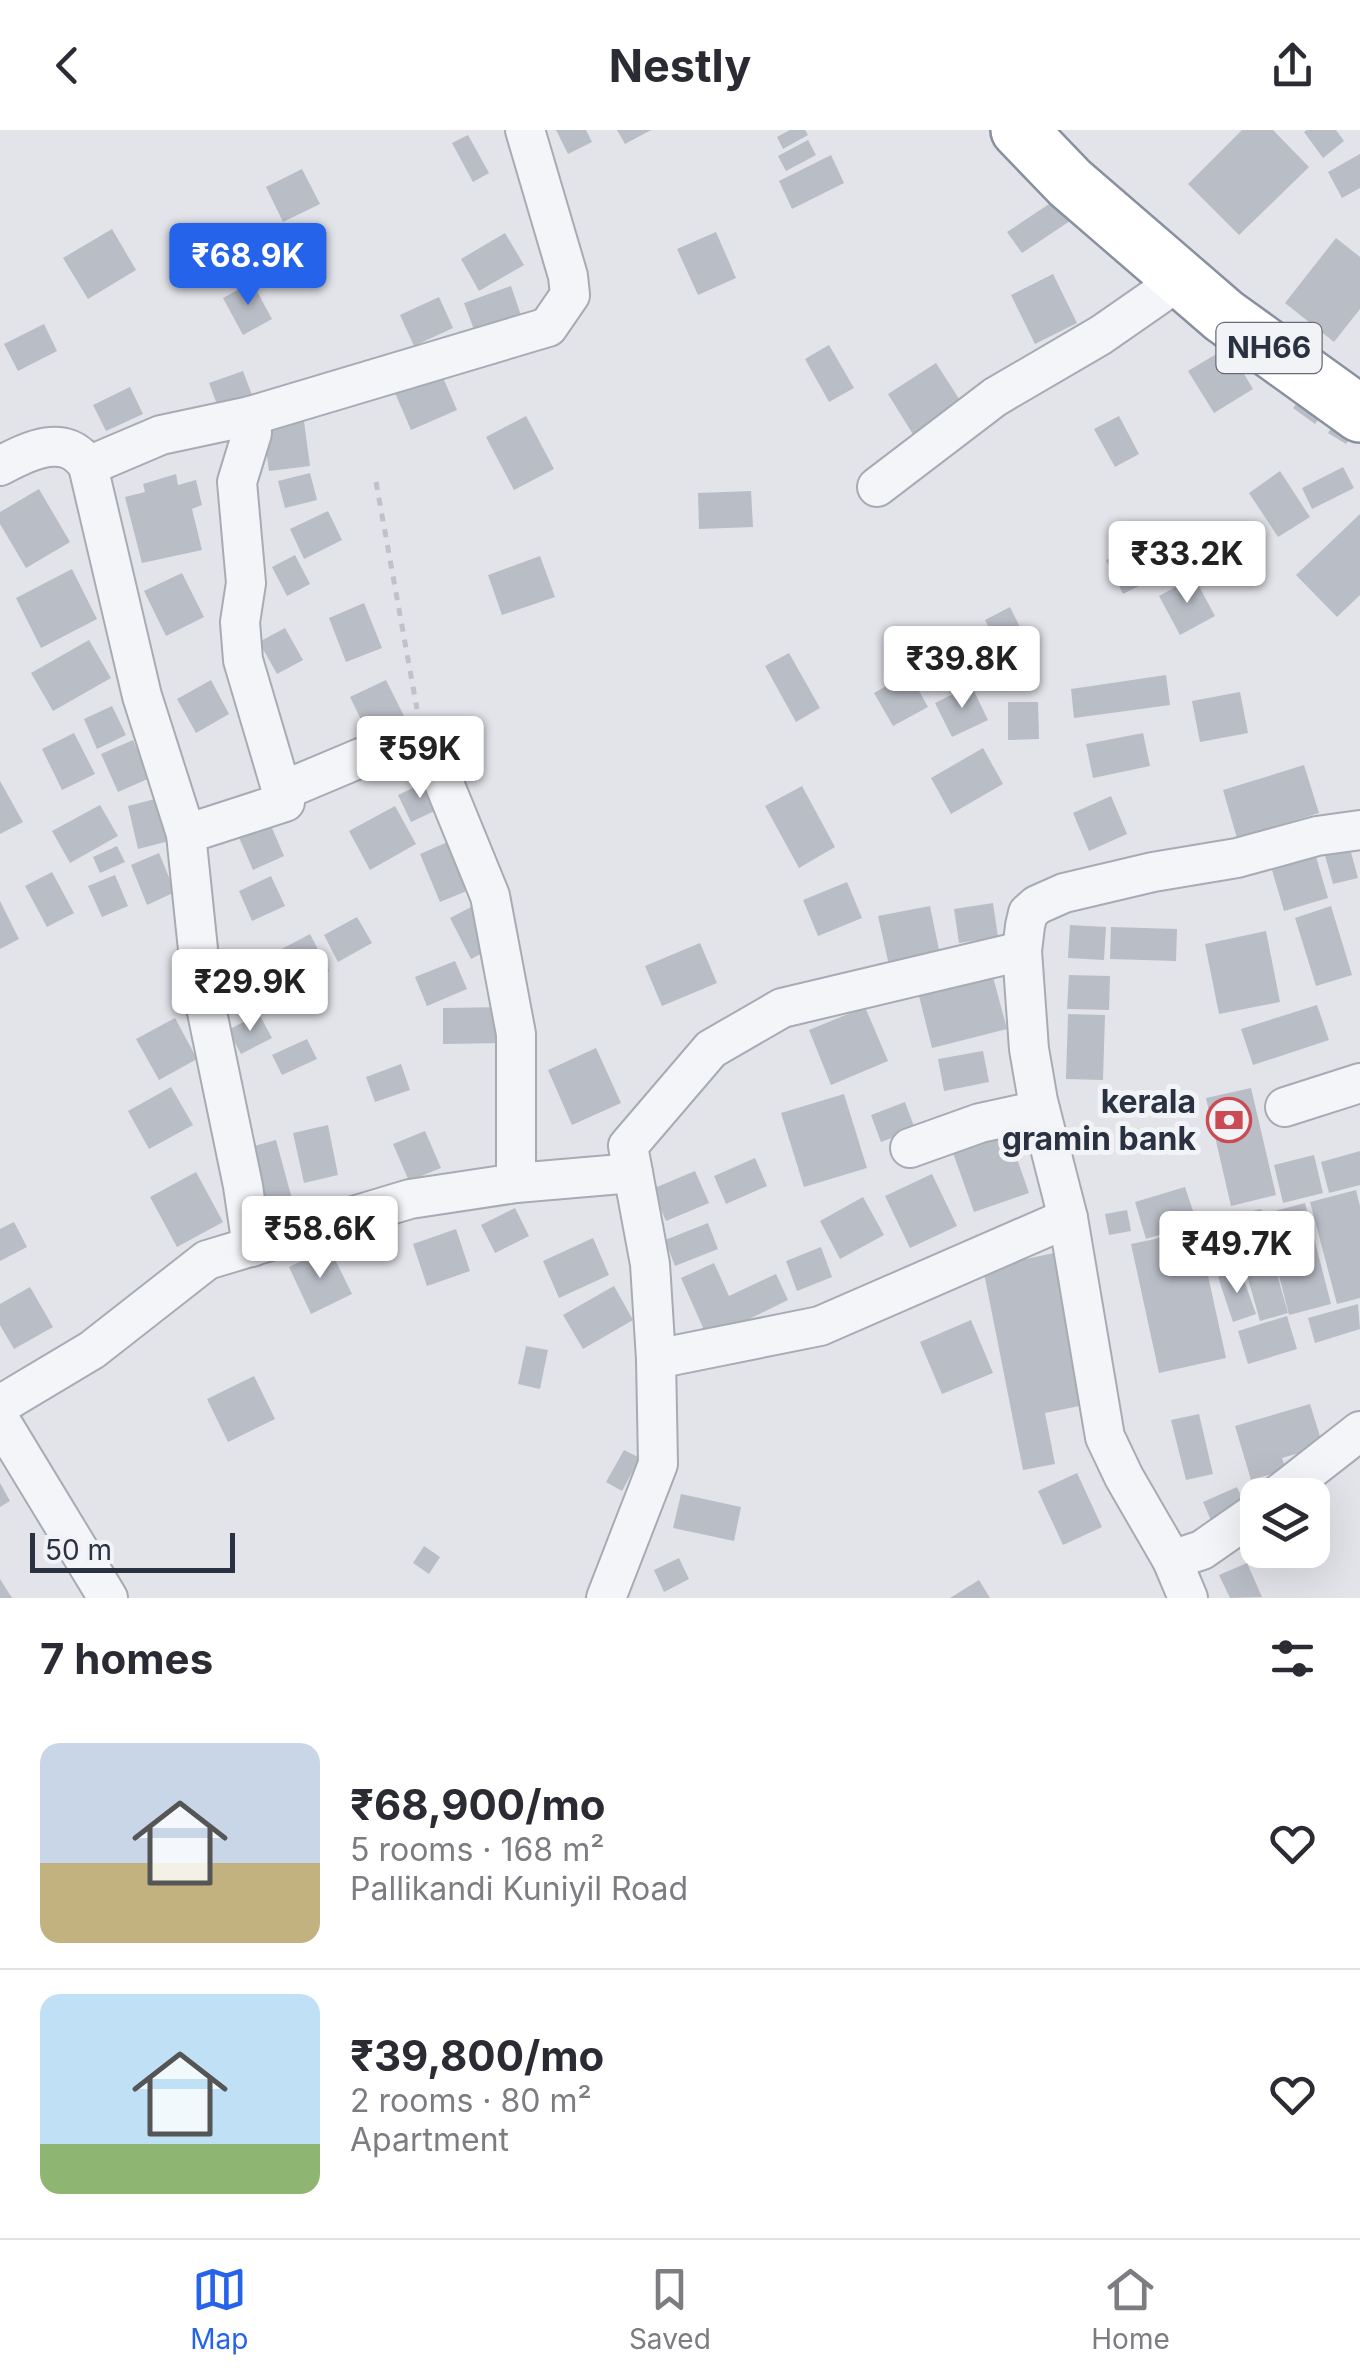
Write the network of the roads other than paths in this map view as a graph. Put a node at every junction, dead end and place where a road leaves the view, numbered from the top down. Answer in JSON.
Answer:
{"nodes":[{"id":1,"x":524,"y":130,"type":"edge"},
{"id":2,"x":1019,"y":130,"type":"edge"},
{"id":3,"x":1183,"y":278,"type":"junction"},
{"id":4,"x":1360,"y":385,"type":"edge"},
{"id":5,"x":1360,"y":414,"type":"edge"},
{"id":6,"x":250,"y":416,"type":"junction"},
{"id":7,"x":0,"y":466,"type":"edge"},
{"id":8,"x":88,"y":466,"type":"junction"},
{"id":9,"x":877,"y":487,"type":"dead end"},
{"id":10,"x":282,"y":791,"type":"junction"},
{"id":11,"x":1360,"y":830,"type":"edge"},
{"id":12,"x":186,"y":834,"type":"junction"},
{"id":13,"x":1022,"y":951,"type":"junction"},
{"id":14,"x":1360,"y":1083,"type":"edge"},
{"id":15,"x":1284,"y":1107,"type":"dead end"},
{"id":16,"x":1040,"y":1110,"type":"junction"},
{"id":17,"x":910,"y":1148,"type":"dead end"},
{"id":18,"x":633,"y":1173,"type":"junction"},
{"id":19,"x":516,"y":1183,"type":"junction"},
{"id":20,"x":1068,"y":1218,"type":"junction"},
{"id":21,"x":252,"y":1246,"type":"junction"},
{"id":22,"x":656,"y":1359,"type":"junction"},
{"id":23,"x":0,"y":1404,"type":"edge"},
{"id":24,"x":0,"y":1420,"type":"edge"},
{"id":25,"x":1360,"y":1431,"type":"edge"},
{"id":26,"x":1300,"y":1478,"type":"edge"},
{"id":27,"x":1240,"y":1524,"type":"edge"},
{"id":28,"x":1172,"y":1560,"type":"junction"},
{"id":29,"x":108,"y":1598,"type":"edge"},
{"id":30,"x":606,"y":1598,"type":"edge"},
{"id":31,"x":1188,"y":1598,"type":"edge"}],
"edges":[{"from":1,"to":6,"type":"street"},
{"from":2,"to":3,"type":"highway","number":"NH66"},
{"from":3,"to":4,"type":"highway","number":"NH66"},
{"from":3,"to":5,"type":"highway","number":"NH66"},
{"from":3,"to":9,"type":"street"},
{"from":6,"to":8,"type":"street"},
{"from":6,"to":10,"type":"street"},
{"from":7,"to":8,"type":"street"},
{"from":8,"to":12,"type":"street"},
{"from":10,"to":12,"type":"street"},
{"from":10,"to":19,"type":"street"},
{"from":11,"to":13,"type":"street"},
{"from":12,"to":21,"type":"street"},
{"from":13,"to":16,"type":"street"},
{"from":13,"to":18,"type":"street"},
{"from":14,"to":15,"type":"street"},
{"from":16,"to":17,"type":"street"},
{"from":16,"to":20,"type":"street"},
{"from":18,"to":19,"type":"street"},
{"from":18,"to":22,"type":"street"},
{"from":19,"to":21,"type":"street"},
{"from":20,"to":22,"type":"street"},
{"from":20,"to":28,"type":"street"},
{"from":21,"to":23,"type":"street"},
{"from":22,"to":30,"type":"street"},
{"from":24,"to":29,"type":"street"},
{"from":25,"to":26,"type":"street"},
{"from":27,"to":28,"type":"street"},
{"from":28,"to":31,"type":"street"}]}
